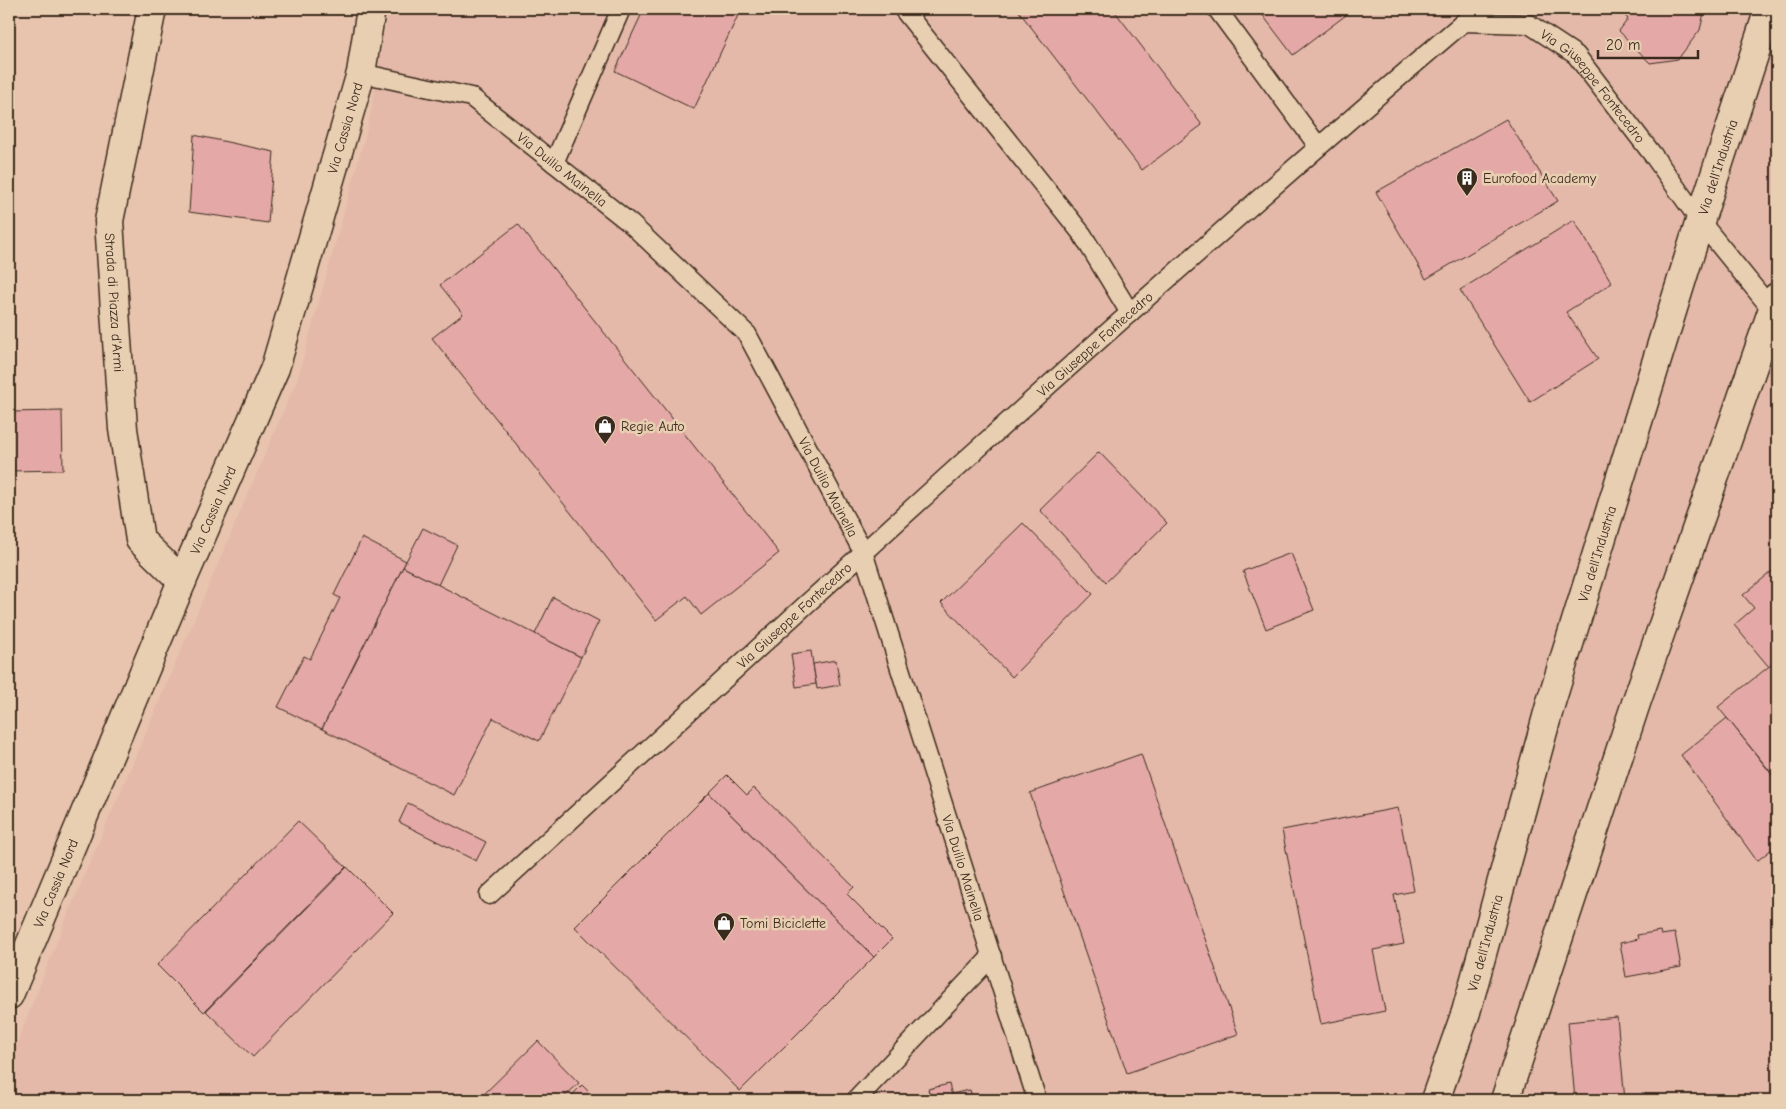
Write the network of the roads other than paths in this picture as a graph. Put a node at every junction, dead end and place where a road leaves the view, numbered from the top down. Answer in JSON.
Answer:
{"nodes":[{"id":1,"x":152,"y":9,"type":"edge"},
{"id":2,"x":371,"y":9,"type":"edge"},
{"id":3,"x":621,"y":9,"type":"edge"},
{"id":4,"x":903,"y":9,"type":"edge"},
{"id":5,"x":1217,"y":9,"type":"edge"},
{"id":6,"x":1518,"y":9,"type":"edge"},
{"id":7,"x":1770,"y":9,"type":"edge"},
{"id":8,"x":1528,"y":24,"type":"junction"},
{"id":9,"x":361,"y":73,"type":"junction"},
{"id":10,"x":1318,"y":146,"type":"junction"},
{"id":11,"x":554,"y":163,"type":"junction"},
{"id":12,"x":1700,"y":221,"type":"junction"},
{"id":13,"x":1776,"y":309,"type":"edge"},
{"id":14,"x":1130,"y":313,"type":"junction"},
{"id":15,"x":863,"y":552,"type":"junction"},
{"id":16,"x":182,"y":581,"type":"junction"},
{"id":17,"x":489,"y":895,"type":"dead end"},
{"id":18,"x":992,"y":956,"type":"junction"},
{"id":19,"x":9,"y":995,"type":"edge"},
{"id":20,"x":856,"y":1100,"type":"edge"},
{"id":21,"x":1037,"y":1100,"type":"edge"},
{"id":22,"x":1435,"y":1100,"type":"edge"},
{"id":23,"x":1505,"y":1100,"type":"edge"}],
"edges":[{"from":1,"to":16,"type":"street","name":"Strada di Piazza d'Armi"},
{"from":2,"to":9,"type":"street","name":"Via Cassia Nord"},
{"from":3,"to":11,"type":"lane"},
{"from":4,"to":14,"type":"lane"},
{"from":5,"to":10,"type":"lane"},
{"from":6,"to":8,"type":"lane"},
{"from":7,"to":12,"type":"street","name":"Via dell'Industria"},
{"from":8,"to":10,"type":"lane","name":"Via Giuseppe Fontecedro"},
{"from":8,"to":12,"type":"lane","name":"Via Giuseppe Fontecedro"},
{"from":9,"to":11,"type":"lane","name":"Via Duilio Mainella"},
{"from":9,"to":16,"type":"street","name":"Via Cassia Nord"},
{"from":10,"to":14,"type":"lane","name":"Via Giuseppe Fontecedro"},
{"from":11,"to":15,"type":"lane","name":"Via Duilio Mainella"},
{"from":12,"to":13,"type":"lane","name":"Via Giuseppe Fontecedro"},
{"from":12,"to":22,"type":"street","name":"Via dell'Industria"},
{"from":13,"to":23,"type":"street"},
{"from":14,"to":15,"type":"lane","name":"Via Giuseppe Fontecedro"},
{"from":15,"to":17,"type":"lane","name":"Via Giuseppe Fontecedro"},
{"from":15,"to":18,"type":"lane","name":"Via Duilio Mainella"},
{"from":16,"to":19,"type":"street","name":"Via Cassia Nord"},
{"from":18,"to":20,"type":"lane"},
{"from":18,"to":21,"type":"lane","name":"Via Duilio Mainella"}]}
